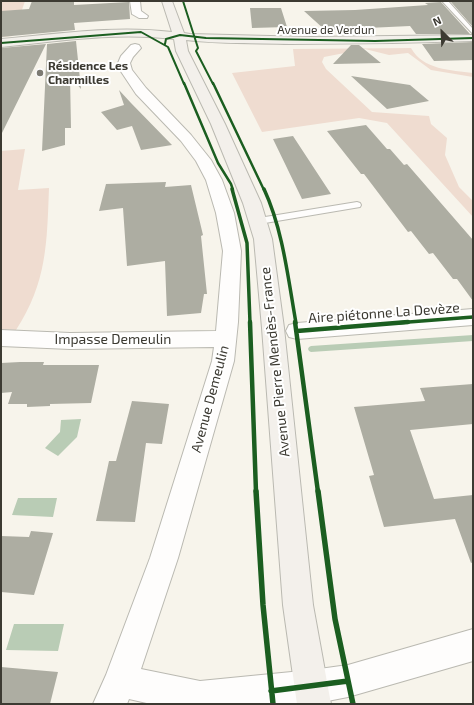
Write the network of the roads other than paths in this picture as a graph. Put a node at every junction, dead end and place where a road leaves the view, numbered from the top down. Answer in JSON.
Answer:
{"nodes":[{"id":1,"x":135,"y":1,"type":"edge"},
{"id":2,"x":167,"y":1,"type":"edge"},
{"id":3,"x":445,"y":1,"type":"edge"},
{"id":4,"x":143,"y":16,"type":"dead end"},
{"id":5,"x":473,"y":20,"type":"edge"},
{"id":6,"x":463,"y":21,"type":"junction"},
{"id":7,"x":473,"y":32,"type":"edge"},
{"id":8,"x":180,"y":35,"type":"junction"},
{"id":9,"x":473,"y":38,"type":"edge"},
{"id":10,"x":1,"y":43,"type":"edge"},
{"id":11,"x":135,"y":48,"type":"dead end"},
{"id":12,"x":357,"y":205,"type":"dead end"},
{"id":13,"x":259,"y":221,"type":"junction"},
{"id":14,"x":473,"y":317,"type":"edge"},
{"id":15,"x":297,"y":331,"type":"dead end"},
{"id":16,"x":1,"y":338,"type":"edge"},
{"id":17,"x":226,"y":340,"type":"junction"},
{"id":18,"x":473,"y":645,"type":"edge"},
{"id":19,"x":115,"y":692,"type":"edge"},
{"id":20,"x":313,"y":695,"type":"edge"}],
"edges":[{"from":1,"to":4,"type":"street"},
{"from":2,"to":8,"type":"street","name":"Avenue Pierre Mendès-France"},
{"from":3,"to":6,"type":"lane"},
{"from":5,"to":6,"type":"lane"},
{"from":6,"to":7,"type":"lane"},
{"from":8,"to":9,"type":"street","name":"Avenue de Verdun"},
{"from":8,"to":10,"type":"street","name":"Avenue de Verdun"},
{"from":8,"to":13,"type":"street","name":"Avenue Pierre Mendès-France"},
{"from":11,"to":17,"type":"street","name":"Avenue Demeulin"},
{"from":12,"to":13,"type":"lane"},
{"from":13,"to":20,"type":"street","name":"Avenue Pierre Mendès-France"},
{"from":14,"to":15,"type":"street","name":"Aire piétonne La Devèze"},
{"from":16,"to":17,"type":"street","name":"Impasse Demeulin"},
{"from":17,"to":19,"type":"street","name":"Avenue Demeulin"},
{"from":18,"to":20,"type":"street","name":"Avenue Demeulin"},
{"from":19,"to":20,"type":"street","name":"Avenue Demeulin"}]}
